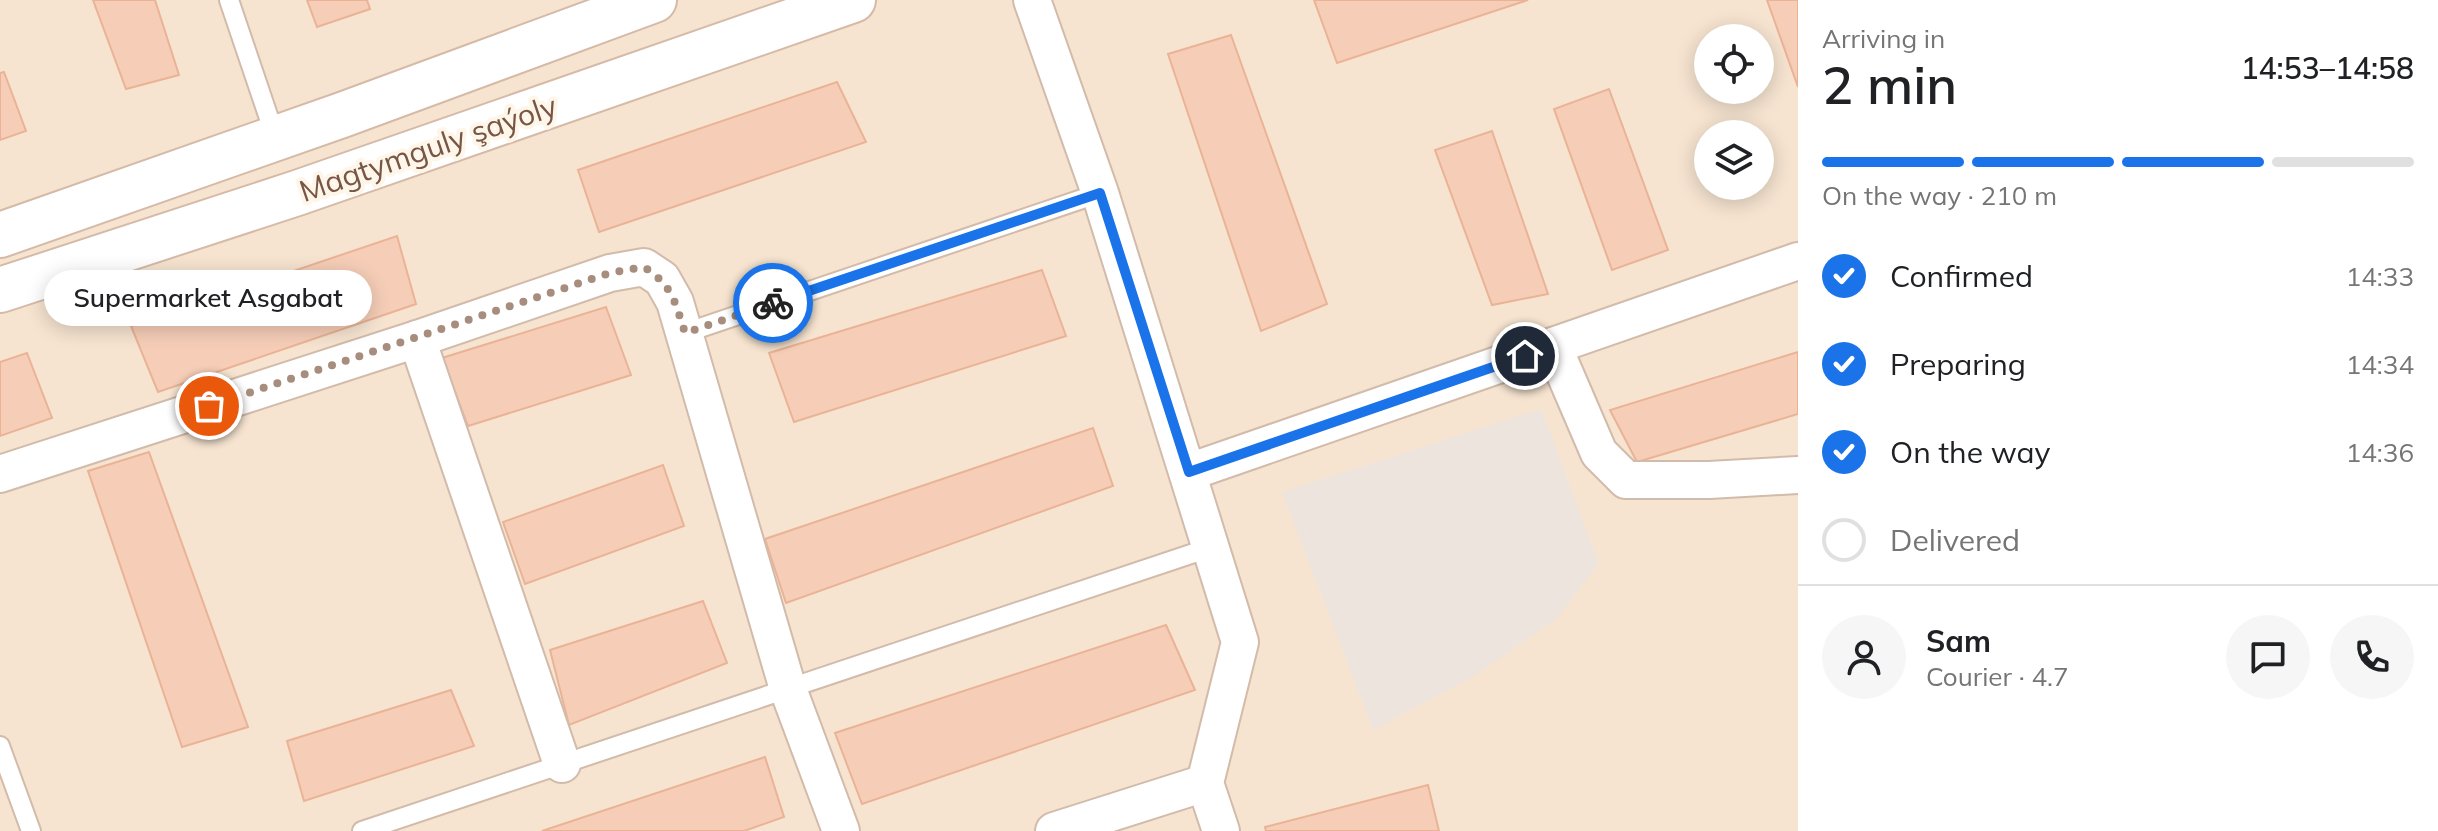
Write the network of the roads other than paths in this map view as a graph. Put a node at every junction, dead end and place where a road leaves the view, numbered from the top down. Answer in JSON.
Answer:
{"nodes":[{"id":1,"x":229,"y":0,"type":"edge"},
{"id":2,"x":853,"y":0,"type":"edge"},
{"id":3,"x":1032,"y":0,"type":"edge"},
{"id":4,"x":639,"y":2,"type":"edge"},
{"id":5,"x":276,"y":139,"type":"junction"},
{"id":6,"x":1100,"y":193,"type":"junction"},
{"id":7,"x":0,"y":235,"type":"edge"},
{"id":8,"x":1798,"y":261,"type":"edge"},
{"id":9,"x":0,"y":290,"type":"edge"},
{"id":10,"x":685,"y":333,"type":"junction"},
{"id":11,"x":417,"y":339,"type":"junction"},
{"id":12,"x":1553,"y":346,"type":"junction"},
{"id":13,"x":1189,"y":472,"type":"junction"},
{"id":14,"x":0,"y":474,"type":"edge"},
{"id":15,"x":1798,"y":475,"type":"edge"},
{"id":16,"x":1212,"y":547,"type":"junction"},
{"id":17,"x":788,"y":689,"type":"junction"},
{"id":18,"x":0,"y":746,"type":"edge"},
{"id":19,"x":562,"y":764,"type":"junction"},
{"id":20,"x":1205,"y":783,"type":"junction"},
{"id":21,"x":31,"y":831,"type":"edge"},
{"id":22,"x":362,"y":831,"type":"edge"},
{"id":23,"x":841,"y":831,"type":"edge"},
{"id":24,"x":1054,"y":831,"type":"edge"},
{"id":25,"x":1221,"y":831,"type":"edge"}],
"edges":[{"from":1,"to":5,"type":"lane"},
{"from":2,"to":9,"type":"street","name":"Magtymguly şaýoly"},
{"from":3,"to":6,"type":"street"},
{"from":4,"to":5,"type":"street","name":"Magtymguly şaýoly"},
{"from":5,"to":7,"type":"street","name":"Magtymguly şaýoly"},
{"from":6,"to":10,"type":"lane"},
{"from":6,"to":13,"type":"street"},
{"from":8,"to":12,"type":"street"},
{"from":10,"to":11,"type":"street"},
{"from":10,"to":17,"type":"street"},
{"from":11,"to":14,"type":"street"},
{"from":11,"to":19,"type":"street"},
{"from":12,"to":13,"type":"street"},
{"from":12,"to":15,"type":"street"},
{"from":13,"to":16,"type":"street"},
{"from":16,"to":17,"type":"lane"},
{"from":16,"to":20,"type":"street"},
{"from":17,"to":19,"type":"lane"},
{"from":17,"to":23,"type":"street"},
{"from":18,"to":21,"type":"lane"},
{"from":19,"to":22,"type":"lane"},
{"from":20,"to":24,"type":"street"},
{"from":20,"to":25,"type":"street"}]}
